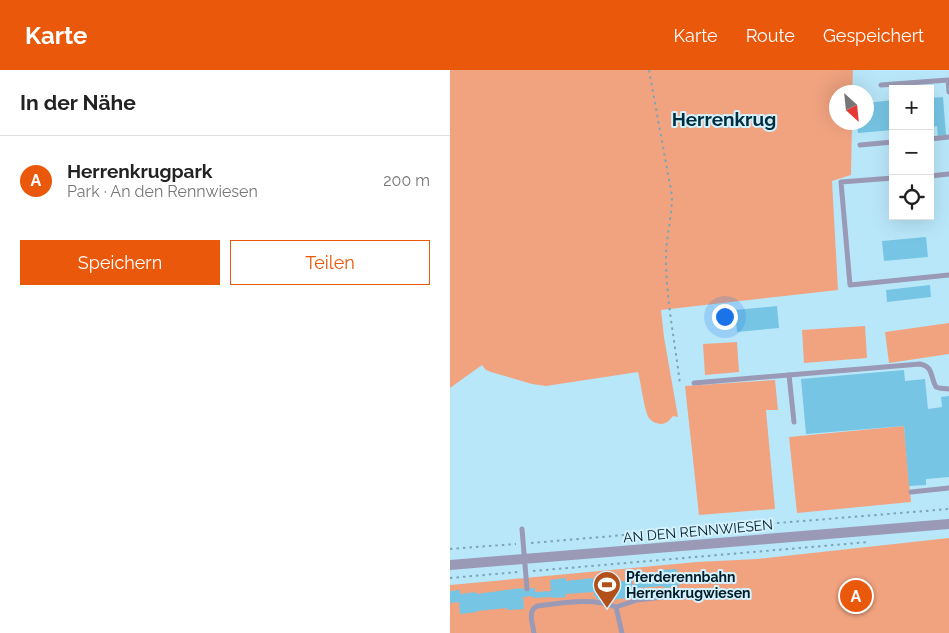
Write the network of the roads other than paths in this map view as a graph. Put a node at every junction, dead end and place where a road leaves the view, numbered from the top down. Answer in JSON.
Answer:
{"nodes":[{"id":1,"x":881,"y":85,"type":"dead end"},
{"id":2,"x":949,"y":92,"type":"edge"},
{"id":3,"x":949,"y":137,"type":"edge"},
{"id":4,"x":934,"y":139,"type":"edge"},
{"id":5,"x":889,"y":142,"type":"edge"},
{"id":6,"x":860,"y":145,"type":"dead end"},
{"id":7,"x":949,"y":174,"type":"edge"},
{"id":8,"x":934,"y":176,"type":"edge"},
{"id":9,"x":889,"y":178,"type":"edge"},
{"id":10,"x":949,"y":275,"type":"edge"},
{"id":11,"x":790,"y":375,"type":"junction"},
{"id":12,"x":694,"y":383,"type":"dead end"},
{"id":13,"x":949,"y":389,"type":"edge"},
{"id":14,"x":794,"y":422,"type":"dead end"},
{"id":15,"x":949,"y":488,"type":"edge"},
{"id":16,"x":912,"y":492,"type":"dead end"},
{"id":17,"x":949,"y":524,"type":"edge"},
{"id":18,"x":522,"y":529,"type":"dead end"},
{"id":19,"x":524,"y":560,"type":"junction"},
{"id":20,"x":450,"y":565,"type":"edge"},
{"id":21,"x":527,"y":589,"type":"dead end"},
{"id":22,"x":673,"y":596,"type":"dead end"},
{"id":23,"x":616,"y":607,"type":"junction"},
{"id":24,"x":534,"y":633,"type":"edge"},
{"id":25,"x":622,"y":633,"type":"edge"}],
"edges":[{"from":1,"to":2,"type":"lane"},
{"from":3,"to":4,"type":"lane"},
{"from":5,"to":6,"type":"lane"},
{"from":7,"to":8,"type":"lane"},
{"from":9,"to":10,"type":"lane"},
{"from":11,"to":12,"type":"lane"},
{"from":11,"to":13,"type":"lane"},
{"from":11,"to":14,"type":"lane"},
{"from":15,"to":16,"type":"lane"},
{"from":17,"to":19,"type":"street","name":"AN DEN RENNWIESEN"},
{"from":18,"to":19,"type":"lane"},
{"from":19,"to":20,"type":"street","name":"AN DEN RENNWIESEN"},
{"from":19,"to":21,"type":"lane"},
{"from":22,"to":23,"type":"lane"},
{"from":23,"to":24,"type":"lane"},
{"from":23,"to":25,"type":"lane"}]}
